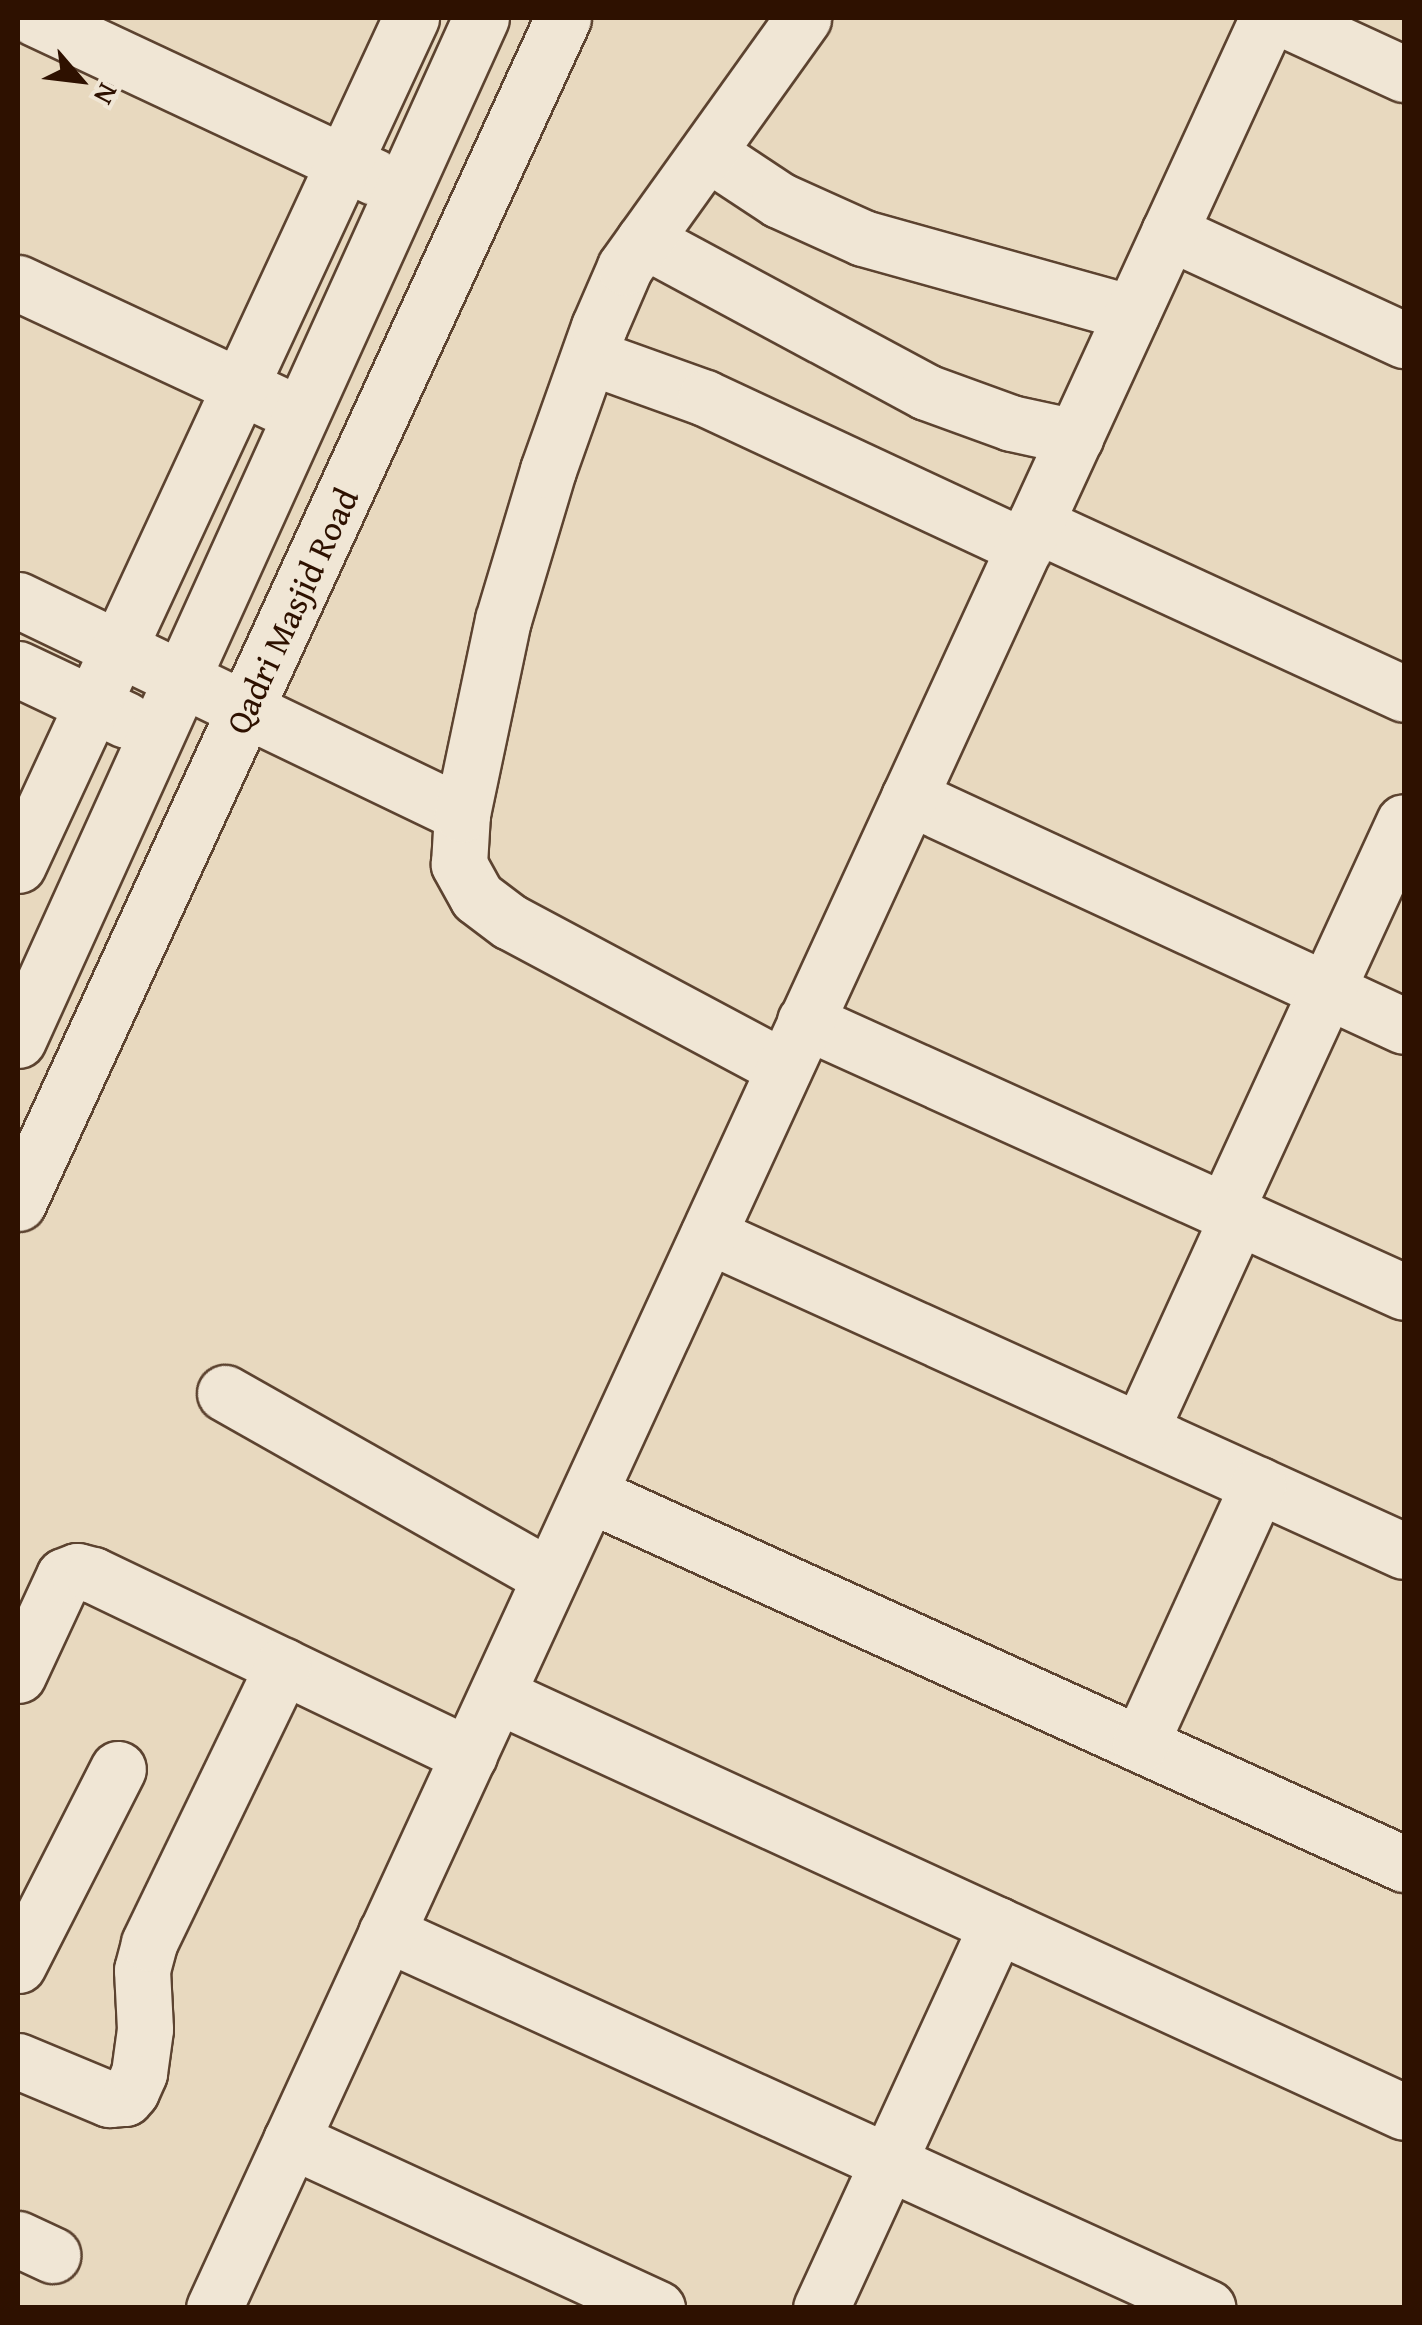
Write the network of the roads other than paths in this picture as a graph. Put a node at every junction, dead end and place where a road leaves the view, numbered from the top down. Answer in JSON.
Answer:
{"nodes":[{"id":1,"x":34,"y":18,"type":"edge"},
{"id":2,"x":412,"y":18,"type":"edge"},
{"id":3,"x":481,"y":18,"type":"edge"},
{"id":4,"x":563,"y":18,"type":"edge"},
{"id":5,"x":803,"y":18,"type":"edge"},
{"id":6,"x":1268,"y":18,"type":"edge"},
{"id":7,"x":1282,"y":18,"type":"edge"},
{"id":8,"x":1404,"y":74,"type":"edge"},
{"id":9,"x":708,"y":152,"type":"junction"},
{"id":10,"x":343,"y":162,"type":"junction"},
{"id":11,"x":405,"y":191,"type":"junction"},
{"id":12,"x":1170,"y":232,"type":"junction"},
{"id":13,"x":644,"y":240,"type":"junction"},
{"id":14,"x":18,"y":283,"type":"edge"},
{"id":15,"x":1132,"y":313,"type":"junction"},
{"id":16,"x":1404,"y":340,"type":"edge"},
{"id":17,"x":591,"y":356,"type":"junction"},
{"id":18,"x":241,"y":387,"type":"junction"},
{"id":19,"x":300,"y":415,"type":"junction"},
{"id":20,"x":1075,"y":437,"type":"junction"},
{"id":21,"x":1030,"y":535,"type":"junction"},
{"id":22,"x":18,"y":600,"type":"edge"},
{"id":23,"x":120,"y":650,"type":"junction"},
{"id":24,"x":18,"y":669,"type":"edge"},
{"id":25,"x":181,"y":679,"type":"junction"},
{"id":26,"x":1404,"y":694,"type":"edge"},
{"id":27,"x":92,"y":704,"type":"junction"},
{"id":28,"x":247,"y":710,"type":"junction"},
{"id":29,"x":156,"y":734,"type":"junction"},
{"id":30,"x":909,"y":797,"type":"junction"},
{"id":31,"x":462,"y":814,"type":"junction"},
{"id":32,"x":1404,"y":822,"type":"edge"},
{"id":33,"x":18,"y":865,"type":"edge"},
{"id":34,"x":1327,"y":990,"type":"junction"},
{"id":35,"x":22,"y":1017,"type":"edge"},
{"id":36,"x":1404,"y":1026,"type":"edge"},
{"id":37,"x":794,"y":1044,"type":"junction"},
{"id":38,"x":18,"y":1203,"type":"edge"},
{"id":39,"x":1232,"y":1214,"type":"junction"},
{"id":40,"x":708,"y":1235,"type":"junction"},
{"id":41,"x":1404,"y":1292,"type":"edge"},
{"id":42,"x":226,"y":1392,"type":"dead end"},
{"id":43,"x":1140,"y":1432,"type":"junction"},
{"id":44,"x":1258,"y":1484,"type":"junction"},
{"id":45,"x":589,"y":1494,"type":"junction"},
{"id":46,"x":1404,"y":1551,"type":"edge"},
{"id":47,"x":550,"y":1577,"type":"junction"},
{"id":48,"x":283,"y":1666,"type":"junction"},
{"id":49,"x":18,"y":1675,"type":"edge"},
{"id":50,"x":496,"y":1695,"type":"junction"},
{"id":51,"x":1140,"y":1744,"type":"junction"},
{"id":52,"x":469,"y":1755,"type":"junction"},
{"id":53,"x":118,"y":1769,"type":"dead end"},
{"id":54,"x":1404,"y":1864,"type":"edge"},
{"id":55,"x":998,"y":1925,"type":"junction"},
{"id":56,"x":386,"y":1933,"type":"junction"},
{"id":57,"x":18,"y":1965,"type":"edge"},
{"id":58,"x":18,"y":2062,"type":"edge"},
{"id":59,"x":1404,"y":2112,"type":"edge"},
{"id":60,"x":291,"y":2140,"type":"junction"},
{"id":61,"x":888,"y":2162,"type":"junction"},
{"id":62,"x":214,"y":2308,"type":"edge"},
{"id":63,"x":657,"y":2308,"type":"edge"},
{"id":64,"x":822,"y":2308,"type":"edge"},
{"id":65,"x":1208,"y":2308,"type":"edge"}],
"edges":[{"from":1,"to":10,"type":"street"},
{"from":2,"to":10,"type":"street"},
{"from":3,"to":11,"type":"street","name":"Qadri Masjid Road"},
{"from":4,"to":28,"type":"street","name":"Qadri Masjid Road"},
{"from":5,"to":9,"type":"street"},
{"from":6,"to":12,"type":"street"},
{"from":7,"to":8,"type":"street"},
{"from":9,"to":13,"type":"street"},
{"from":9,"to":15,"type":"street"},
{"from":10,"to":11,"type":"street"},
{"from":10,"to":18,"type":"street"},
{"from":11,"to":19,"type":"street","name":"Qadri Masjid Road"},
{"from":12,"to":15,"type":"street"},
{"from":12,"to":16,"type":"street"},
{"from":13,"to":17,"type":"street"},
{"from":13,"to":20,"type":"street"},
{"from":14,"to":18,"type":"street"},
{"from":15,"to":20,"type":"street"},
{"from":17,"to":21,"type":"street"},
{"from":17,"to":31,"type":"street"},
{"from":18,"to":19,"type":"street"},
{"from":18,"to":23,"type":"street"},
{"from":19,"to":25,"type":"street","name":"Qadri Masjid Road"},
{"from":20,"to":21,"type":"street"},
{"from":21,"to":26,"type":"street"},
{"from":21,"to":30,"type":"street"},
{"from":22,"to":23,"type":"street"},
{"from":23,"to":25,"type":"street"},
{"from":23,"to":27,"type":"street"},
{"from":24,"to":27,"type":"street"},
{"from":25,"to":28,"type":"street"},
{"from":25,"to":29,"type":"street","name":"Qadri Masjid Road"},
{"from":27,"to":29,"type":"street"},
{"from":27,"to":33,"type":"street"},
{"from":28,"to":31,"type":"street"},
{"from":28,"to":38,"type":"street","name":"Qadri Masjid Road"},
{"from":29,"to":35,"type":"street","name":"Qadri Masjid Road"},
{"from":30,"to":34,"type":"street"},
{"from":30,"to":37,"type":"street"},
{"from":31,"to":37,"type":"street"},
{"from":32,"to":34,"type":"street"},
{"from":34,"to":36,"type":"street"},
{"from":34,"to":39,"type":"street"},
{"from":37,"to":39,"type":"street"},
{"from":37,"to":40,"type":"street"},
{"from":39,"to":41,"type":"street"},
{"from":39,"to":43,"type":"street"},
{"from":40,"to":43,"type":"street"},
{"from":40,"to":45,"type":"street"},
{"from":42,"to":47,"type":"street"},
{"from":43,"to":44,"type":"street"},
{"from":44,"to":46,"type":"street"},
{"from":44,"to":51,"type":"street"},
{"from":45,"to":47,"type":"street"},
{"from":45,"to":51,"type":"street"},
{"from":47,"to":50,"type":"street"},
{"from":48,"to":49,"type":"street"},
{"from":48,"to":52,"type":"street"},
{"from":48,"to":58,"type":"street"},
{"from":50,"to":52,"type":"street"},
{"from":50,"to":55,"type":"street"},
{"from":51,"to":54,"type":"street"},
{"from":52,"to":56,"type":"street"},
{"from":53,"to":57,"type":"street"},
{"from":55,"to":59,"type":"street"},
{"from":55,"to":61,"type":"street"},
{"from":56,"to":60,"type":"street"},
{"from":56,"to":61,"type":"street"},
{"from":60,"to":62,"type":"street"},
{"from":60,"to":63,"type":"street"},
{"from":61,"to":64,"type":"street"},
{"from":61,"to":65,"type":"street"}]}
